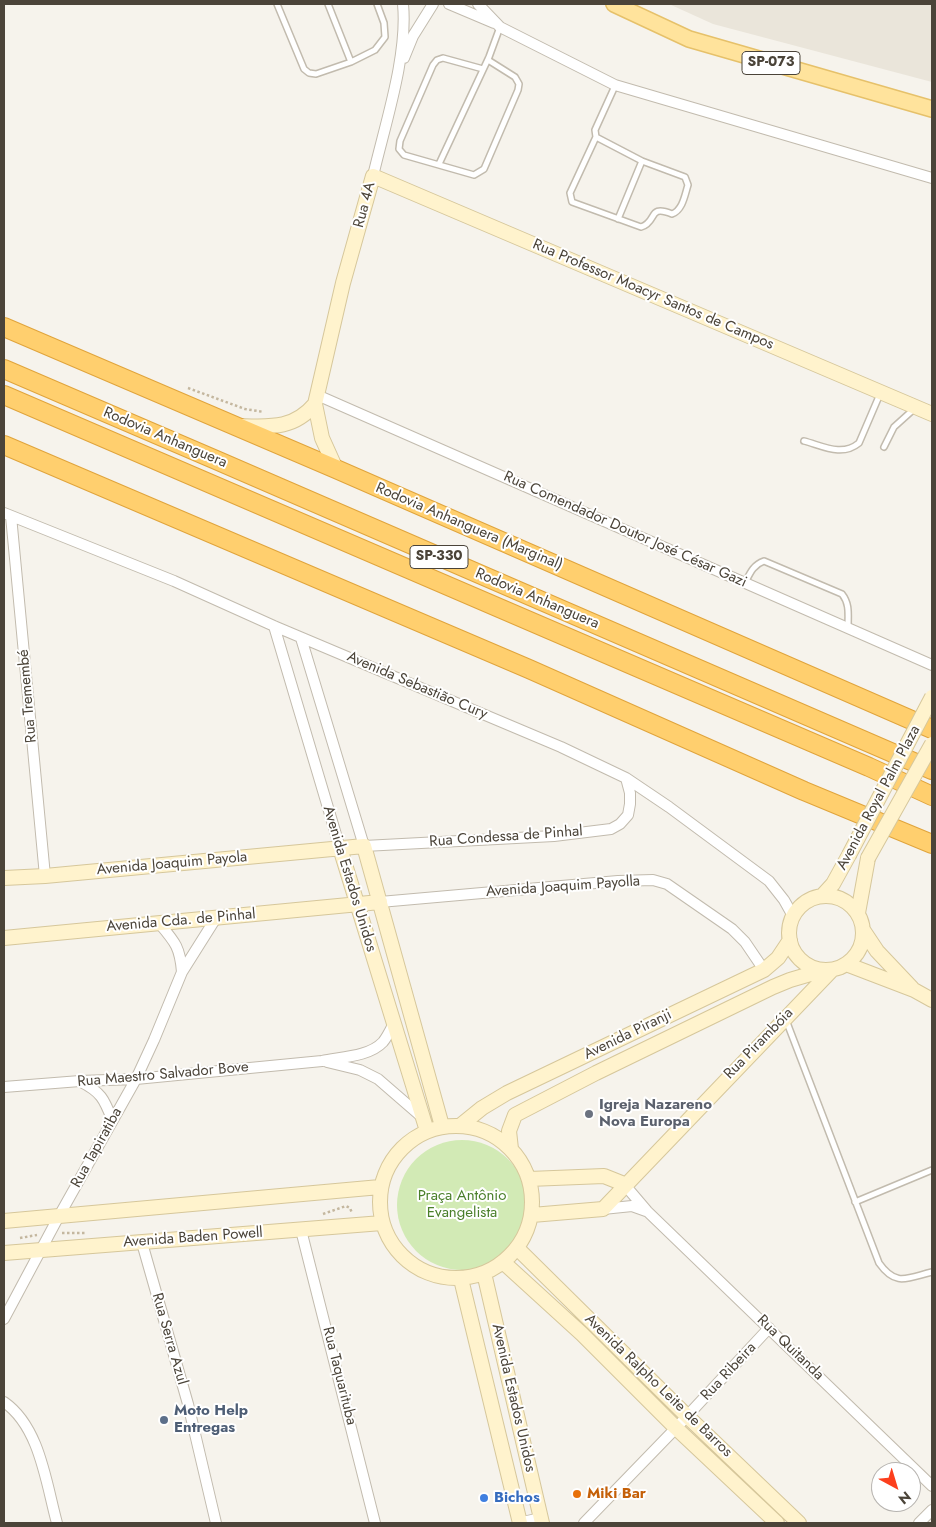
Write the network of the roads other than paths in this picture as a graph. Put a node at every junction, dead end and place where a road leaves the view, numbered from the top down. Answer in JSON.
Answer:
{"nodes":[{"id":1,"x":277,"y":4,"type":"edge"},
{"id":2,"x":328,"y":4,"type":"edge"},
{"id":3,"x":377,"y":4,"type":"edge"},
{"id":4,"x":403,"y":4,"type":"edge"},
{"id":5,"x":433,"y":4,"type":"edge"},
{"id":6,"x":449,"y":4,"type":"edge"},
{"id":7,"x":478,"y":4,"type":"edge"},
{"id":8,"x":614,"y":4,"type":"edge"},
{"id":9,"x":497,"y":25,"type":"junction"},
{"id":10,"x":488,"y":60,"type":"junction"},
{"id":11,"x":351,"y":62,"type":"junction"},
{"id":12,"x":483,"y":69,"type":"junction"},
{"id":13,"x":397,"y":73,"type":"junction"},
{"id":14,"x":616,"y":85,"type":"junction"},
{"id":15,"x":932,"y":109,"type":"edge"},
{"id":16,"x":596,"y":137,"type":"junction"},
{"id":17,"x":642,"y":161,"type":"junction"},
{"id":18,"x":439,"y":164,"type":"junction"},
{"id":19,"x":373,"y":176,"type":"junction"},
{"id":20,"x":932,"y":178,"type":"edge"},
{"id":21,"x":618,"y":219,"type":"junction"},
{"id":22,"x":4,"y":327,"type":"edge"},
{"id":23,"x":4,"y":369,"type":"edge"},
{"id":24,"x":881,"y":392,"type":"junction"},
{"id":25,"x":4,"y":395,"type":"edge"},
{"id":26,"x":316,"y":399,"type":"junction"},
{"id":27,"x":916,"y":406,"type":"junction"},
{"id":28,"x":932,"y":414,"type":"edge"},
{"id":29,"x":234,"y":426,"type":"junction"},
{"id":30,"x":804,"y":440,"type":"dead end"},
{"id":31,"x":4,"y":445,"type":"edge"},
{"id":32,"x":884,"y":447,"type":"dead end"},
{"id":33,"x":336,"y":469,"type":"junction"},
{"id":34,"x":8,"y":515,"type":"edge"},
{"id":35,"x":745,"y":583,"type":"junction"},
{"id":36,"x":274,"y":626,"type":"junction"},
{"id":37,"x":848,"y":628,"type":"junction"},
{"id":38,"x":301,"y":638,"type":"junction"},
{"id":39,"x":932,"y":665,"type":"edge"},
{"id":40,"x":932,"y":697,"type":"edge"},
{"id":41,"x":932,"y":729,"type":"edge"},
{"id":42,"x":932,"y":744,"type":"edge"},
{"id":43,"x":932,"y":770,"type":"edge"},
{"id":44,"x":626,"y":778,"type":"junction"},
{"id":45,"x":804,"y":790,"type":"junction"},
{"id":46,"x":932,"y":796,"type":"edge"},
{"id":47,"x":932,"y":832,"type":"edge"},
{"id":48,"x":932,"y":844,"type":"edge"},
{"id":49,"x":364,"y":846,"type":"junction"},
{"id":50,"x":340,"y":848,"type":"junction"},
{"id":51,"x":44,"y":876,"type":"junction"},
{"id":52,"x":4,"y":878,"type":"edge"},
{"id":53,"x":822,"y":896,"type":"junction"},
{"id":54,"x":380,"y":902,"type":"junction"},
{"id":55,"x":357,"y":905,"type":"junction"},
{"id":56,"x":858,"y":913,"type":"junction"},
{"id":57,"x":793,"y":916,"type":"junction"},
{"id":58,"x":216,"y":918,"type":"junction"},
{"id":59,"x":158,"y":923,"type":"junction"},
{"id":60,"x":863,"y":930,"type":"junction"},
{"id":61,"x":4,"y":938,"type":"edge"},
{"id":62,"x":790,"y":940,"type":"junction"},
{"id":63,"x":846,"y":964,"type":"junction"},
{"id":64,"x":764,"y":970,"type":"junction"},
{"id":65,"x":828,"y":970,"type":"junction"},
{"id":66,"x":182,"y":972,"type":"junction"},
{"id":67,"x":914,"y":990,"type":"junction"},
{"id":68,"x":932,"y":1000,"type":"edge"},
{"id":69,"x":785,"y":1018,"type":"junction"},
{"id":70,"x":393,"y":1025,"type":"junction"},
{"id":71,"x":322,"y":1060,"type":"junction"},
{"id":72,"x":136,"y":1080,"type":"junction"},
{"id":73,"x":80,"y":1081,"type":"junction"},
{"id":74,"x":4,"y":1088,"type":"edge"},
{"id":75,"x":112,"y":1119,"type":"junction"},
{"id":76,"x":425,"y":1124,"type":"junction"},
{"id":77,"x":461,"y":1125,"type":"junction"},
{"id":78,"x":442,"y":1126,"type":"junction"},
{"id":79,"x":511,"y":1149,"type":"junction"},
{"id":80,"x":932,"y":1170,"type":"edge"},
{"id":81,"x":529,"y":1179,"type":"junction"},
{"id":82,"x":624,"y":1184,"type":"junction"},
{"id":83,"x":380,"y":1187,"type":"junction"},
{"id":84,"x":855,"y":1202,"type":"junction"},
{"id":85,"x":603,"y":1209,"type":"junction"},
{"id":86,"x":647,"y":1212,"type":"junction"},
{"id":87,"x":532,"y":1215,"type":"junction"},
{"id":88,"x":58,"y":1216,"type":"junction"},
{"id":89,"x":4,"y":1221,"type":"edge"},
{"id":90,"x":382,"y":1223,"type":"junction"},
{"id":91,"x":301,"y":1230,"type":"junction"},
{"id":92,"x":142,"y":1242,"type":"junction"},
{"id":93,"x":517,"y":1248,"type":"junction"},
{"id":94,"x":41,"y":1249,"type":"junction"},
{"id":95,"x":4,"y":1252,"type":"edge"},
{"id":96,"x":503,"y":1262,"type":"junction"},
{"id":97,"x":932,"y":1272,"type":"edge"},
{"id":98,"x":484,"y":1274,"type":"junction"},
{"id":99,"x":460,"y":1279,"type":"junction"},
{"id":100,"x":4,"y":1320,"type":"edge"},
{"id":101,"x":769,"y":1328,"type":"junction"},
{"id":102,"x":4,"y":1402,"type":"edge"},
{"id":103,"x":687,"y":1416,"type":"junction"},
{"id":104,"x":676,"y":1428,"type":"junction"},
{"id":105,"x":932,"y":1486,"type":"edge"},
{"id":106,"x":932,"y":1510,"type":"edge"},
{"id":107,"x":541,"y":1521,"type":"edge"},
{"id":108,"x":57,"y":1523,"type":"edge"},
{"id":109,"x":216,"y":1523,"type":"edge"},
{"id":110,"x":375,"y":1523,"type":"edge"},
{"id":111,"x":519,"y":1523,"type":"edge"},
{"id":112,"x":584,"y":1523,"type":"edge"},
{"id":113,"x":777,"y":1523,"type":"edge"},
{"id":114,"x":799,"y":1523,"type":"edge"},
{"id":115,"x":919,"y":1523,"type":"edge"}],
"edges":[{"from":1,"to":11,"type":"lane"},
{"from":2,"to":11,"type":"lane"},
{"from":3,"to":11,"type":"lane"},
{"from":4,"to":13,"type":"street","name":"Rua 4A"},
{"from":5,"to":13,"type":"street"},
{"from":6,"to":9,"type":"street"},
{"from":7,"to":9,"type":"street"},
{"from":8,"to":15,"type":"main road","number":"SP-073"},
{"from":9,"to":10,"type":"lane"},
{"from":9,"to":14,"type":"street"},
{"from":10,"to":12,"type":"lane"},
{"from":10,"to":18,"type":"lane"},
{"from":12,"to":18,"type":"lane"},
{"from":12,"to":18,"type":"lane"},
{"from":13,"to":19,"type":"street","name":"Rua 4A"},
{"from":14,"to":16,"type":"lane"},
{"from":14,"to":20,"type":"street"},
{"from":16,"to":17,"type":"lane"},
{"from":16,"to":21,"type":"lane"},
{"from":17,"to":21,"type":"lane"},
{"from":17,"to":21,"type":"lane"},
{"from":19,"to":24,"type":"street","name":"Rua Professor Moacyr Santos de Campos"},
{"from":19,"to":26,"type":"street","name":"Rua 4A"},
{"from":22,"to":29,"type":"highway","name":"Rodovia Anhanguera (Marginal)"},
{"from":23,"to":43,"type":"highway","name":"Rodovia Anhanguera","number":"SP-330"},
{"from":24,"to":27,"type":"street","name":"Rua Professor Moacyr Santos de Campos"},
{"from":24,"to":30,"type":"lane"},
{"from":25,"to":46,"type":"highway","name":"Rodovia Anhanguera","number":"SP-330"},
{"from":26,"to":29,"type":"street"},
{"from":26,"to":33,"type":"street","name":"Rua 4A"},
{"from":26,"to":35,"type":"street","name":"Rua Comendador Doutor José César Gazi"},
{"from":27,"to":28,"type":"street","name":"Rua Professor Moacyr Santos de Campos"},
{"from":27,"to":32,"type":"lane"},
{"from":29,"to":33,"type":"highway","name":"Rodovia Anhanguera (Marginal)"},
{"from":31,"to":45,"type":"highway"},
{"from":33,"to":41,"type":"highway","name":"Rodovia Anhanguera (Marginal)"},
{"from":34,"to":36,"type":"street","name":"Avenida Sebastião Cury"},
{"from":34,"to":51,"type":"street","name":"Rua Tremembé"},
{"from":35,"to":37,"type":"street","name":"Rua Comendador Doutor José César Gazi"},
{"from":35,"to":37,"type":"lane"},
{"from":36,"to":38,"type":"street","name":"Avenida Sebastião Cury"},
{"from":36,"to":50,"type":"street","name":"Avenida Estados Unidos"},
{"from":37,"to":39,"type":"street","name":"Rua Comendador Doutor José César Gazi"},
{"from":38,"to":44,"type":"street","name":"Avenida Sebastião Cury"},
{"from":38,"to":49,"type":"street","name":"Avenida Estados Unidos"},
{"from":40,"to":53,"type":"street","name":"Avenida Royal Palm Plaza","bridge":true},
{"from":42,"to":56,"type":"street","name":"Avenida Royal Palm Plaza","bridge":true},
{"from":44,"to":49,"type":"street","name":"Rua Condessa de Pinhal"},
{"from":44,"to":57,"type":"street","name":"Avenida Sebastião Cury"},
{"from":45,"to":47,"type":"highway"},
{"from":45,"to":48,"type":"highway"},
{"from":49,"to":50,"type":"street","name":"Rua Condessa de Pinhal"},
{"from":49,"to":54,"type":"street","name":"Avenida Estados Unidos"},
{"from":50,"to":51,"type":"street","name":"Avenida Joaquim Payola"},
{"from":50,"to":55,"type":"street","name":"Avenida Estados Unidos"},
{"from":51,"to":52,"type":"street","name":"Avenida Joaquim Payola"},
{"from":53,"to":56,"type":"street"},
{"from":53,"to":57,"type":"street"},
{"from":54,"to":55,"type":"street","name":"Avenida Joaquim Payolla"},
{"from":54,"to":64,"type":"street","name":"Avenida Joaquim Payolla"},
{"from":54,"to":78,"type":"street","name":"Avenida Estados Unidos"},
{"from":55,"to":58,"type":"street","name":"Avenida Cda. de Pinhal"},
{"from":55,"to":70,"type":"street","name":"Avenida Estados Unidos"},
{"from":56,"to":60,"type":"street"},
{"from":57,"to":62,"type":"street"},
{"from":58,"to":59,"type":"street","name":"Avenida Cda. de Pinhal"},
{"from":58,"to":66,"type":"street","name":"Rua Tapiratiba"},
{"from":59,"to":61,"type":"street","name":"Avenida Cda. de Pinhal"},
{"from":59,"to":66,"type":"street"},
{"from":60,"to":63,"type":"street"},
{"from":60,"to":67,"type":"street"},
{"from":62,"to":64,"type":"street","name":"Avenida Piranji"},
{"from":62,"to":65,"type":"street"},
{"from":63,"to":65,"type":"street"},
{"from":63,"to":67,"type":"street"},
{"from":64,"to":77,"type":"street","name":"Avenida Piranji"},
{"from":65,"to":69,"type":"street","name":"Rua Pirambóia"},
{"from":65,"to":79,"type":"street","name":"Avenida Piranji"},
{"from":66,"to":72,"type":"street","name":"Rua Tapiratiba"},
{"from":67,"to":68,"type":"street"},
{"from":69,"to":82,"type":"street","name":"Rua Pirambóia"},
{"from":69,"to":84,"type":"lane"},
{"from":70,"to":71,"type":"street","name":"Rua Maestro Salvador Bove"},
{"from":70,"to":76,"type":"street","name":"Avenida Estados Unidos"},
{"from":71,"to":72,"type":"street","name":"Rua Maestro Salvador Bove"},
{"from":71,"to":76,"type":"street","name":"Rua Maestro Salvador Bove"},
{"from":72,"to":73,"type":"street","name":"Rua Maestro Salvador Bove"},
{"from":72,"to":75,"type":"street","name":"Rua Tapiratiba"},
{"from":73,"to":74,"type":"street","name":"Rua Maestro Salvador Bove"},
{"from":73,"to":75,"type":"street"},
{"from":75,"to":88,"type":"street","name":"Rua Tapiratiba"},
{"from":76,"to":78,"type":"street"},
{"from":76,"to":83,"type":"street"},
{"from":77,"to":78,"type":"street"},
{"from":77,"to":79,"type":"street"},
{"from":79,"to":81,"type":"street"},
{"from":80,"to":84,"type":"lane"},
{"from":81,"to":82,"type":"street"},
{"from":81,"to":87,"type":"street"},
{"from":82,"to":85,"type":"street"},
{"from":82,"to":86,"type":"street","name":"Rua Quitanda"},
{"from":83,"to":88,"type":"street"},
{"from":83,"to":90,"type":"street"},
{"from":84,"to":97,"type":"lane"},
{"from":85,"to":86,"type":"street"},
{"from":85,"to":87,"type":"street"},
{"from":86,"to":101,"type":"street","name":"Rua Quitanda"},
{"from":87,"to":93,"type":"street"},
{"from":88,"to":89,"type":"street"},
{"from":88,"to":94,"type":"street","name":"Rua Tapiratiba"},
{"from":90,"to":91,"type":"street","name":"Avenida Baden Powell"},
{"from":90,"to":99,"type":"street"},
{"from":91,"to":92,"type":"street","name":"Avenida Baden Powell"},
{"from":91,"to":110,"type":"street","name":"Rua Taquarituba"},
{"from":92,"to":94,"type":"street","name":"Avenida Baden Powell"},
{"from":92,"to":109,"type":"street","name":"Rua Serra Azul"},
{"from":93,"to":96,"type":"street"},
{"from":93,"to":103,"type":"street","name":"Avenida Ralpho Leite de Barros"},
{"from":94,"to":95,"type":"street","name":"Avenida Baden Powell"},
{"from":94,"to":100,"type":"street","name":"Rua Tapiratiba"},
{"from":96,"to":98,"type":"street"},
{"from":96,"to":104,"type":"street","name":"Avenida Ralpho Leite de Barros"},
{"from":98,"to":99,"type":"street"},
{"from":98,"to":107,"type":"street","name":"Avenida Estados Unidos"},
{"from":99,"to":111,"type":"street","name":"Avenida Estados Unidos"},
{"from":101,"to":103,"type":"street","name":"Rua Ribeira"},
{"from":101,"to":105,"type":"street","name":"Rua Quitanda"},
{"from":102,"to":108,"type":"street"},
{"from":103,"to":104,"type":"street","name":"Rua Ribeira"},
{"from":103,"to":114,"type":"street","name":"Avenida Ralpho Leite de Barros"},
{"from":104,"to":112,"type":"street","name":"Rua Ribeira"},
{"from":104,"to":113,"type":"street","name":"Avenida Ralpho Leite de Barros"},
{"from":106,"to":115,"type":"street"},
{"from":107,"to":111,"type":"street"}]}
